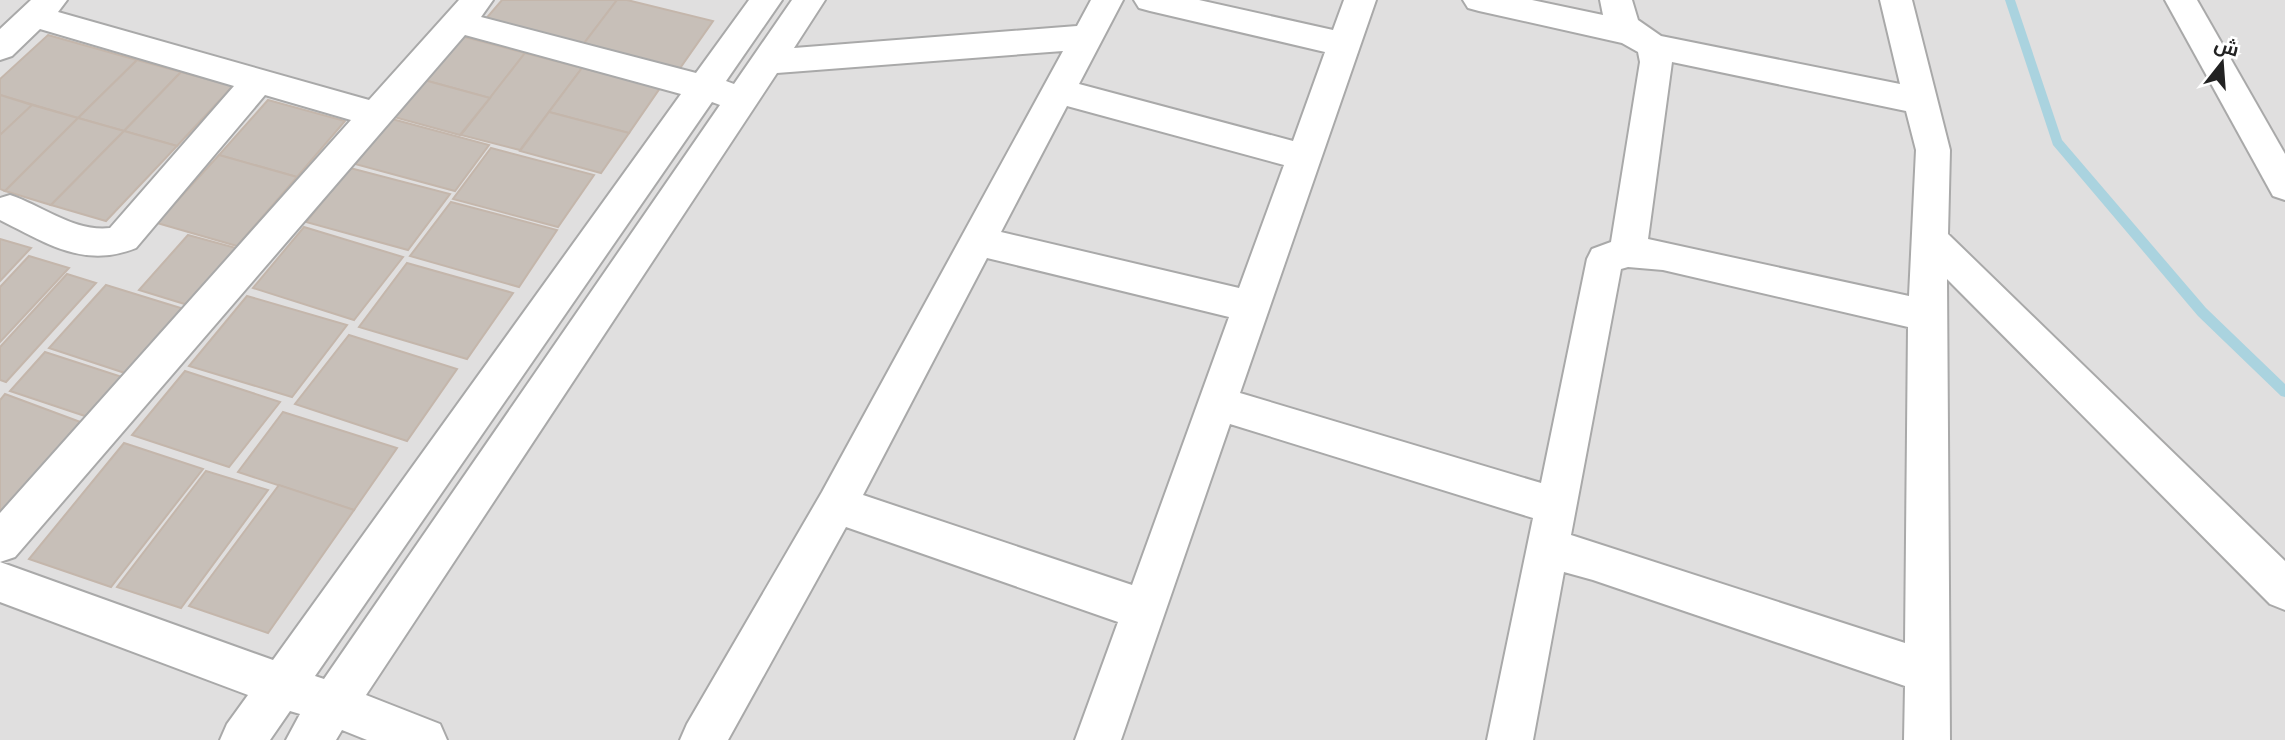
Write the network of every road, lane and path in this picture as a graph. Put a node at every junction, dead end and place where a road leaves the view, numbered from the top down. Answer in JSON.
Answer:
{"nodes":[{"id":1,"x":766,"y":0,"type":"edge"},
{"id":2,"x":809,"y":0,"type":"edge"},
{"id":3,"x":1107,"y":0,"type":"edge"},
{"id":4,"x":1150,"y":0,"type":"edge"},
{"id":5,"x":1360,"y":0,"type":"edge"},
{"id":6,"x":1479,"y":0,"type":"edge"},
{"id":7,"x":1616,"y":0,"type":"edge"},
{"id":8,"x":1896,"y":0,"type":"edge"},
{"id":9,"x":2181,"y":0,"type":"edge"},
{"id":10,"x":43,"y":8,"type":"edge"},
{"id":11,"x":468,"y":11,"type":"edge"},
{"id":12,"x":1087,"y":37,"type":"junction"},
{"id":13,"x":1640,"y":39,"type":"junction"},
{"id":14,"x":1345,"y":45,"type":"junction"},
{"id":15,"x":0,"y":48,"type":"edge"},
{"id":16,"x":766,"y":62,"type":"junction"},
{"id":17,"x":258,"y":81,"type":"junction"},
{"id":18,"x":704,"y":88,"type":"junction"},
{"id":19,"x":1058,"y":91,"type":"junction"},
{"id":20,"x":742,"y":98,"type":"junction"},
{"id":21,"x":1921,"y":100,"type":"junction"},
{"id":22,"x":377,"y":115,"type":"junction"},
{"id":23,"x":1305,"y":157,"type":"junction"},
{"id":24,"x":2285,"y":186,"type":"edge"},
{"id":25,"x":10,"y":209,"type":"dead end"},
{"id":26,"x":1930,"y":239,"type":"junction"},
{"id":27,"x":978,"y":240,"type":"junction"},
{"id":28,"x":1629,"y":251,"type":"junction"},
{"id":29,"x":1252,"y":307,"type":"junction"},
{"id":30,"x":1927,"y":316,"type":"junction"},
{"id":31,"x":1218,"y":403,"type":"junction"},
{"id":32,"x":836,"y":505,"type":"junction"},
{"id":33,"x":1555,"y":506,"type":"junction"},
{"id":34,"x":0,"y":544,"type":"edge"},
{"id":35,"x":1548,"y":550,"type":"junction"},
{"id":36,"x":0,"y":582,"type":"edge"},
{"id":37,"x":2285,"y":590,"type":"edge"},
{"id":38,"x":1144,"y":610,"type":"junction"},
{"id":39,"x":1928,"y":672,"type":"junction"},
{"id":40,"x":280,"y":686,"type":"junction"},
{"id":41,"x":334,"y":704,"type":"junction"},
{"id":42,"x":243,"y":740,"type":"edge"},
{"id":43,"x":309,"y":740,"type":"edge"},
{"id":44,"x":424,"y":740,"type":"edge"},
{"id":45,"x":703,"y":740,"type":"edge"},
{"id":46,"x":1098,"y":740,"type":"edge"},
{"id":47,"x":1510,"y":740,"type":"edge"},
{"id":48,"x":1927,"y":740,"type":"edge"}],
"edges":[{"from":1,"to":18,"type":"street"},
{"from":2,"to":16,"type":"street"},
{"from":3,"to":12,"type":"street"},
{"from":4,"to":14,"type":"street"},
{"from":5,"to":14,"type":"street"},
{"from":6,"to":13,"type":"street"},
{"from":7,"to":13,"type":"street"},
{"from":8,"to":21,"type":"street"},
{"from":9,"to":24,"type":"street"},
{"from":10,"to":15,"type":"street"},
{"from":10,"to":17,"type":"street"},
{"from":11,"to":18,"type":"street"},
{"from":11,"to":22,"type":"street"},
{"from":12,"to":16,"type":"street"},
{"from":12,"to":19,"type":"street"},
{"from":13,"to":21,"type":"street"},
{"from":13,"to":28,"type":"street"},
{"from":14,"to":23,"type":"street"},
{"from":16,"to":20,"type":"street"},
{"from":17,"to":22,"type":"street"},
{"from":17,"to":25,"type":"street"},
{"from":18,"to":20,"type":"street"},
{"from":18,"to":40,"type":"street"},
{"from":19,"to":23,"type":"street"},
{"from":19,"to":27,"type":"street"},
{"from":20,"to":41,"type":"street"},
{"from":21,"to":26,"type":"street"},
{"from":22,"to":34,"type":"street"},
{"from":23,"to":29,"type":"street"},
{"from":26,"to":30,"type":"street"},
{"from":26,"to":37,"type":"street"},
{"from":27,"to":29,"type":"street"},
{"from":27,"to":32,"type":"street"},
{"from":28,"to":30,"type":"street"},
{"from":28,"to":33,"type":"street"},
{"from":29,"to":31,"type":"street"},
{"from":30,"to":39,"type":"street"},
{"from":31,"to":33,"type":"street"},
{"from":31,"to":38,"type":"street"},
{"from":32,"to":38,"type":"street"},
{"from":32,"to":45,"type":"street"},
{"from":33,"to":35,"type":"street"},
{"from":35,"to":39,"type":"street"},
{"from":35,"to":47,"type":"street"},
{"from":36,"to":40,"type":"street"},
{"from":38,"to":46,"type":"street"},
{"from":39,"to":48,"type":"street"},
{"from":40,"to":41,"type":"street"},
{"from":40,"to":42,"type":"street"},
{"from":41,"to":43,"type":"street"},
{"from":41,"to":44,"type":"street"}]}
